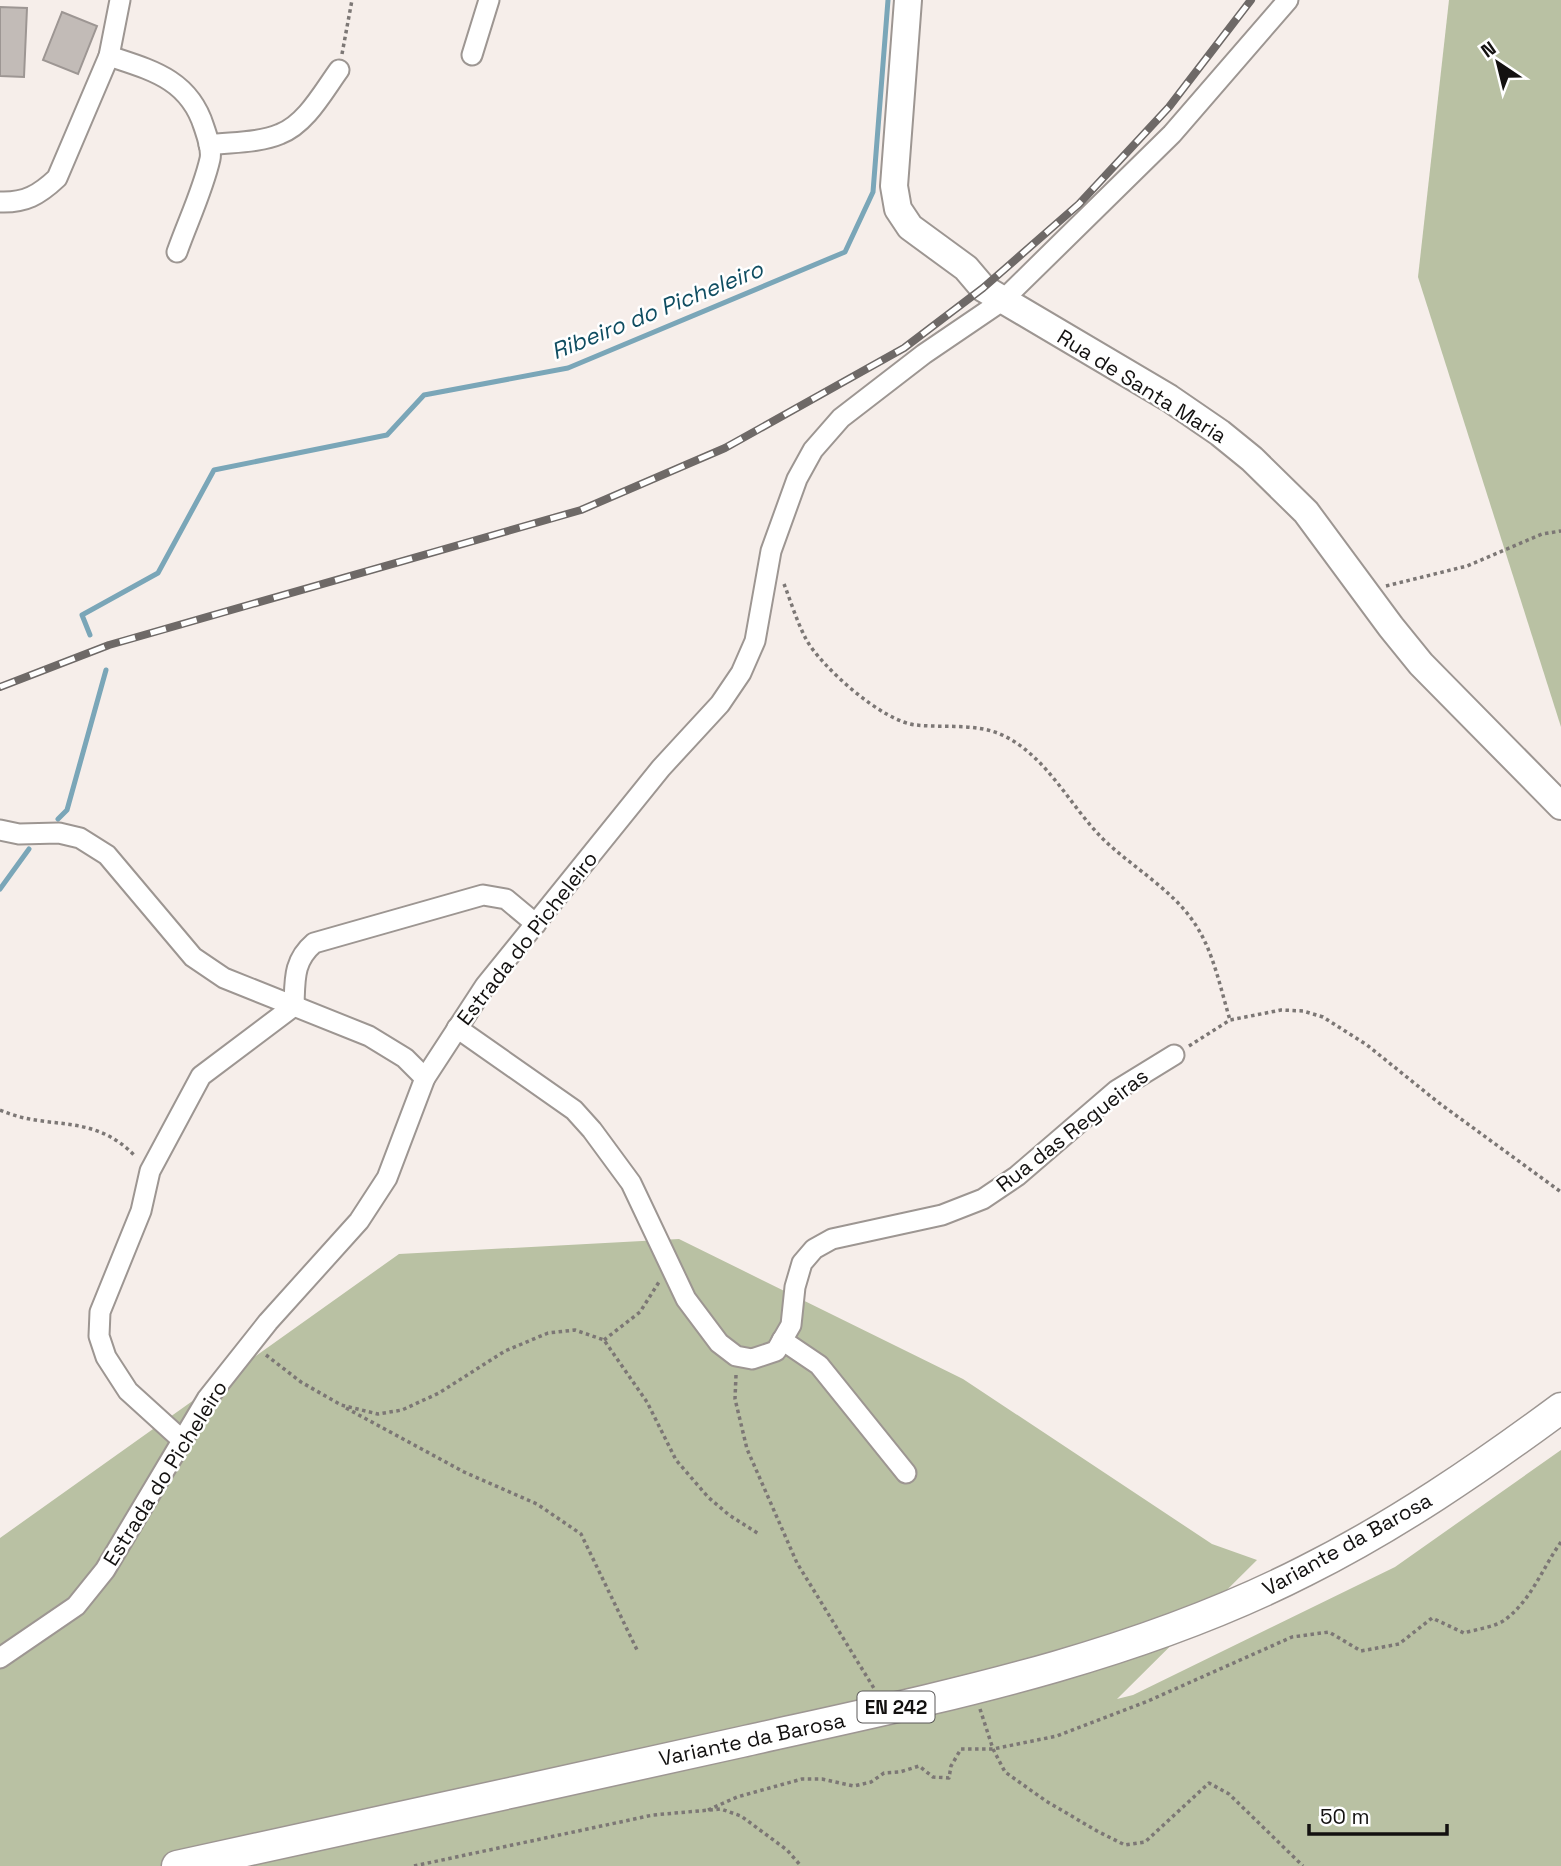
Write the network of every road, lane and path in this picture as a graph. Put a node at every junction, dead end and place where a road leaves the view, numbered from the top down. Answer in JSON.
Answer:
{"nodes":[{"id":1,"x":120,"y":0,"type":"edge"},
{"id":2,"x":352,"y":0,"type":"edge"},
{"id":3,"x":489,"y":0,"type":"edge"},
{"id":4,"x":908,"y":0,"type":"edge"},
{"id":5,"x":1287,"y":0,"type":"edge"},
{"id":6,"x":472,"y":55,"type":"dead end"},
{"id":7,"x":109,"y":56,"type":"junction"},
{"id":8,"x":339,"y":70,"type":"joint"},
{"id":9,"x":209,"y":145,"type":"junction"},
{"id":10,"x":0,"y":202,"type":"edge"},
{"id":11,"x":177,"y":252,"type":"dead end"},
{"id":12,"x":1002,"y":300,"type":"junction"},
{"id":13,"x":1561,"y":531,"type":"edge"},
{"id":14,"x":771,"y":551,"type":"junction"},
{"id":15,"x":1364,"y":591,"type":"junction"},
{"id":16,"x":1561,"y":806,"type":"edge"},
{"id":17,"x":0,"y":830,"type":"edge"},
{"id":18,"x":536,"y":923,"type":"junction"},
{"id":19,"x":294,"y":1006,"type":"junction"},
{"id":20,"x":1230,"y":1020,"type":"junction"},
{"id":21,"x":457,"y":1028,"type":"junction"},
{"id":22,"x":1174,"y":1055,"type":"joint"},
{"id":23,"x":425,"y":1078,"type":"junction"},
{"id":24,"x":0,"y":1110,"type":"edge"},
{"id":25,"x":150,"y":1171,"type":"junction"},
{"id":26,"x":1561,"y":1192,"type":"edge"},
{"id":27,"x":667,"y":1259,"type":"junction"},
{"id":28,"x":604,"y":1340,"type":"junction"},
{"id":29,"x":782,"y":1340,"type":"junction"},
{"id":30,"x":251,"y":1344,"type":"junction"},
{"id":31,"x":736,"y":1356,"type":"junction"},
{"id":32,"x":341,"y":1405,"type":"junction"},
{"id":33,"x":1561,"y":1408,"type":"edge"},
{"id":34,"x":183,"y":1440,"type":"junction"},
{"id":35,"x":906,"y":1473,"type":"dead end"},
{"id":36,"x":759,"y":1534,"type":"dead end"},
{"id":37,"x":1561,"y":1542,"type":"edge"},
{"id":38,"x":638,"y":1652,"type":"dead end"},
{"id":39,"x":0,"y":1658,"type":"edge"},
{"id":40,"x":978,"y":1701,"type":"dead end"},
{"id":41,"x":887,"y":1710,"type":"junction"},
{"id":42,"x":993,"y":1749,"type":"junction"},
{"id":43,"x":708,"y":1810,"type":"junction"},
{"id":44,"x":177,"y":1866,"type":"edge"},
{"id":45,"x":414,"y":1866,"type":"edge"},
{"id":46,"x":801,"y":1866,"type":"edge"},
{"id":47,"x":1303,"y":1866,"type":"edge"}],
"edges":[{"from":1,"to":7,"type":"street"},
{"from":2,"to":8,"type":"path"},
{"from":3,"to":6,"type":"street"},
{"from":4,"to":12,"type":"street","name":"Rua de Santa Maria"},
{"from":5,"to":12,"type":"street","name":"Estrada do Picheleiro"},
{"from":7,"to":9,"type":"street"},
{"from":7,"to":10,"type":"street"},
{"from":8,"to":9,"type":"street"},
{"from":9,"to":11,"type":"street"},
{"from":12,"to":14,"type":"street","name":"Estrada do Picheleiro"},
{"from":12,"to":15,"type":"street","name":"Rua de Santa Maria"},
{"from":13,"to":15,"type":"path"},
{"from":14,"to":18,"type":"street","name":"Estrada do Picheleiro"},
{"from":14,"to":20,"type":"path"},
{"from":15,"to":16,"type":"street","name":"Rua de Santa Maria"},
{"from":17,"to":19,"type":"street"},
{"from":18,"to":19,"type":"street"},
{"from":18,"to":21,"type":"street","name":"Estrada do Picheleiro"},
{"from":19,"to":23,"type":"street"},
{"from":19,"to":25,"type":"street"},
{"from":20,"to":22,"type":"path"},
{"from":20,"to":26,"type":"path"},
{"from":21,"to":23,"type":"street","name":"Estrada do Picheleiro"},
{"from":21,"to":27,"type":"street"},
{"from":22,"to":29,"type":"street","name":"Rua das Regueiras"},
{"from":23,"to":30,"type":"street","name":"Estrada do Picheleiro"},
{"from":24,"to":25,"type":"path"},
{"from":25,"to":34,"type":"street"},
{"from":27,"to":28,"type":"path"},
{"from":27,"to":31,"type":"street"},
{"from":28,"to":32,"type":"path"},
{"from":28,"to":36,"type":"path"},
{"from":29,"to":31,"type":"street"},
{"from":29,"to":35,"type":"street"},
{"from":30,"to":32,"type":"path"},
{"from":30,"to":34,"type":"street","name":"Estrada do Picheleiro"},
{"from":31,"to":41,"type":"path"},
{"from":32,"to":38,"type":"path"},
{"from":33,"to":41,"type":"main road","name":"Variante da Barosa","number":"EN 242"},
{"from":34,"to":39,"type":"street","name":"Estrada do Picheleiro"},
{"from":37,"to":42,"type":"path"},
{"from":40,"to":42,"type":"path"},
{"from":41,"to":44,"type":"main road","name":"Variante da Barosa","number":"EN 242"},
{"from":42,"to":43,"type":"path"},
{"from":42,"to":47,"type":"path"},
{"from":43,"to":45,"type":"path"},
{"from":43,"to":46,"type":"path"}]}
